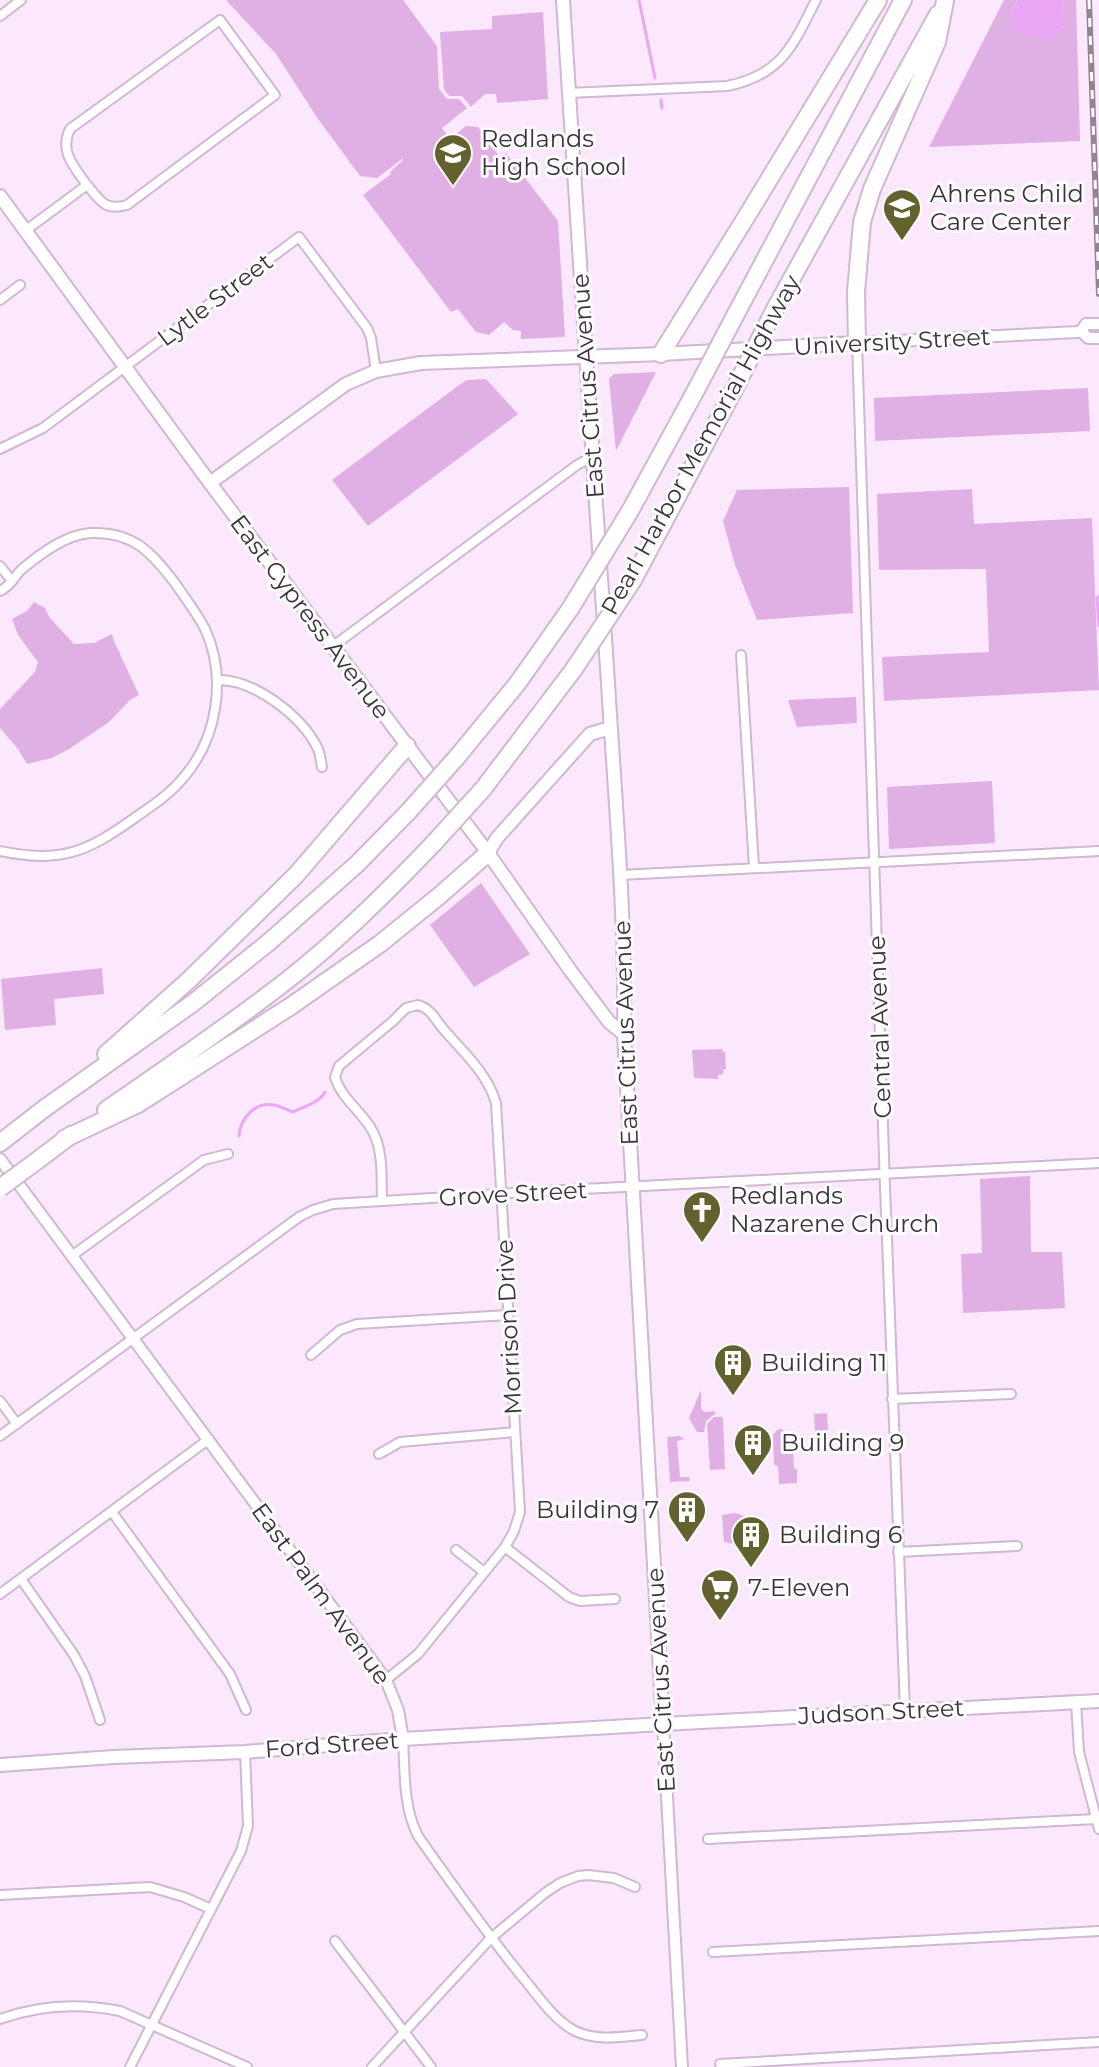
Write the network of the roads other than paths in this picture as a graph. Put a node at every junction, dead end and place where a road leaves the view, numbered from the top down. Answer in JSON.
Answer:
{"nodes":[{"id":1,"x":21,"y":0,"type":"edge"},
{"id":2,"x":563,"y":0,"type":"edge"},
{"id":3,"x":816,"y":0,"type":"edge"},
{"id":4,"x":878,"y":0,"type":"edge"},
{"id":5,"x":903,"y":0,"type":"edge"},
{"id":6,"x":945,"y":1,"type":"edge"},
{"id":7,"x":0,"y":16,"type":"edge"},
{"id":8,"x":568,"y":93,"type":"junction"},
{"id":9,"x":87,"y":185,"type":"junction"},
{"id":10,"x":0,"y":196,"type":"edge"},
{"id":11,"x":25,"y":231,"type":"junction"},
{"id":12,"x":20,"y":285,"type":"dead end"},
{"id":13,"x":0,"y":300,"type":"edge"},
{"id":14,"x":1099,"y":324,"type":"edge"},
{"id":15,"x":1081,"y":331,"type":"junction"},
{"id":16,"x":1099,"y":338,"type":"edge"},
{"id":17,"x":857,"y":343,"type":"junction"},
{"id":18,"x":661,"y":354,"type":"junction"},
{"id":19,"x":585,"y":357,"type":"junction"},
{"id":20,"x":125,"y":367,"type":"junction"},
{"id":21,"x":376,"y":371,"type":"junction"},
{"id":22,"x":0,"y":449,"type":"edge"},
{"id":23,"x":594,"y":456,"type":"junction"},
{"id":24,"x":210,"y":483,"type":"junction"},
{"id":25,"x":0,"y":566,"type":"edge"},
{"id":26,"x":12,"y":581,"type":"junction"},
{"id":27,"x":0,"y":591,"type":"edge"},
{"id":28,"x":332,"y":647,"type":"junction"},
{"id":29,"x":741,"y":655,"type":"dead end"},
{"id":30,"x":217,"y":680,"type":"junction"},
{"id":31,"x":610,"y":728,"type":"junction"},
{"id":32,"x":407,"y":746,"type":"junction"},
{"id":33,"x":322,"y":767,"type":"dead end"},
{"id":34,"x":0,"y":851,"type":"edge"},
{"id":35,"x":1099,"y":851,"type":"edge"},
{"id":36,"x":488,"y":853,"type":"junction"},
{"id":37,"x":875,"y":863,"type":"junction"},
{"id":38,"x":754,"y":867,"type":"junction"},
{"id":39,"x":620,"y":875,"type":"junction"},
{"id":40,"x":624,"y":1034,"type":"junction"},
{"id":41,"x":45,"y":1108,"type":"junction"},
{"id":42,"x":64,"y":1139,"type":"junction"},
{"id":43,"x":0,"y":1143,"type":"edge"},
{"id":44,"x":228,"y":1154,"type":"dead end"},
{"id":45,"x":0,"y":1159,"type":"edge"},
{"id":46,"x":1099,"y":1163,"type":"edge"},
{"id":47,"x":885,"y":1174,"type":"junction"},
{"id":48,"x":633,"y":1187,"type":"junction"},
{"id":49,"x":0,"y":1188,"type":"edge"},
{"id":50,"x":502,"y":1194,"type":"junction"},
{"id":51,"x":382,"y":1201,"type":"junction"},
{"id":52,"x":73,"y":1255,"type":"junction"},
{"id":53,"x":508,"y":1315,"type":"junction"},
{"id":54,"x":133,"y":1337,"type":"junction"},
{"id":55,"x":311,"y":1355,"type":"dead end"},
{"id":56,"x":1011,"y":1394,"type":"dead end"},
{"id":57,"x":892,"y":1399,"type":"junction"},
{"id":58,"x":0,"y":1401,"type":"edge"},
{"id":59,"x":17,"y":1424,"type":"junction"},
{"id":60,"x":515,"y":1432,"type":"junction"},
{"id":61,"x":0,"y":1436,"type":"edge"},
{"id":62,"x":209,"y":1439,"type":"junction"},
{"id":63,"x":379,"y":1454,"type":"dead end"},
{"id":64,"x":112,"y":1512,"type":"junction"},
{"id":65,"x":1017,"y":1546,"type":"dead end"},
{"id":66,"x":505,"y":1547,"type":"junction"},
{"id":67,"x":456,"y":1550,"type":"dead end"},
{"id":68,"x":898,"y":1552,"type":"junction"},
{"id":69,"x":484,"y":1572,"type":"junction"},
{"id":70,"x":21,"y":1579,"type":"junction"},
{"id":71,"x":0,"y":1594,"type":"edge"},
{"id":72,"x":615,"y":1599,"type":"dead end"},
{"id":73,"x":386,"y":1680,"type":"junction"},
{"id":74,"x":1099,"y":1701,"type":"edge"},
{"id":75,"x":1076,"y":1702,"type":"junction"},
{"id":76,"x":246,"y":1710,"type":"dead end"},
{"id":77,"x":905,"y":1710,"type":"junction"},
{"id":78,"x":100,"y":1720,"type":"dead end"},
{"id":79,"x":663,"y":1724,"type":"junction"},
{"id":80,"x":403,"y":1739,"type":"junction"},
{"id":81,"x":245,"y":1752,"type":"junction"},
{"id":82,"x":0,"y":1765,"type":"edge"},
{"id":83,"x":1097,"y":1824,"type":"edge"},
{"id":84,"x":708,"y":1839,"type":"dead end"},
{"id":85,"x":635,"y":1887,"type":"dead end"},
{"id":86,"x":0,"y":1895,"type":"edge"},
{"id":87,"x":211,"y":1909,"type":"junction"},
{"id":88,"x":1099,"y":1931,"type":"edge"},
{"id":89,"x":491,"y":1938,"type":"junction"},
{"id":90,"x":335,"y":1941,"type":"dead end"},
{"id":91,"x":713,"y":1952,"type":"dead end"},
{"id":92,"x":0,"y":2019,"type":"edge"},
{"id":93,"x":152,"y":2024,"type":"junction"},
{"id":94,"x":404,"y":2033,"type":"junction"},
{"id":95,"x":642,"y":2035,"type":"dead end"},
{"id":96,"x":1099,"y":2042,"type":"edge"},
{"id":97,"x":826,"y":2063,"type":"edge"},
{"id":98,"x":720,"y":2064,"type":"dead end"},
{"id":99,"x":130,"y":2067,"type":"edge"},
{"id":100,"x":247,"y":2067,"type":"edge"},
{"id":101,"x":372,"y":2067,"type":"edge"},
{"id":102,"x":431,"y":2067,"type":"edge"},
{"id":103,"x":682,"y":2067,"type":"edge"}],
"edges":[{"from":1,"to":7,"type":"street"},
{"from":2,"to":8,"type":"main road","name":"East Citrus Avenue"},
{"from":3,"to":8,"type":"street"},
{"from":4,"to":18,"type":"highway"},
{"from":5,"to":41,"type":"highway","name":"Pearl Harbor Memorial Highway","bridge":true},
{"from":6,"to":17,"type":"highway"},
{"from":6,"to":42,"type":"highway","name":"Pearl Harbor Memorial Highway","bridge":true},
{"from":8,"to":19,"type":"main road","name":"East Citrus Avenue"},
{"from":9,"to":9,"type":"street"},
{"from":9,"to":11,"type":"street"},
{"from":10,"to":11,"type":"main road","name":"East Cypress Avenue"},
{"from":11,"to":20,"type":"main road","name":"East Cypress Avenue"},
{"from":12,"to":13,"type":"street"},
{"from":14,"to":15,"type":"street","name":"University Street"},
{"from":15,"to":16,"type":"street","name":"University Street"},
{"from":15,"to":17,"type":"street","name":"University Street"},
{"from":17,"to":18,"type":"main road","name":"University Street"},
{"from":17,"to":37,"type":"street","name":"Central Avenue"},
{"from":18,"to":19,"type":"main road","name":"University Street"},
{"from":19,"to":21,"type":"main road","name":"University Street"},
{"from":19,"to":23,"type":"main road","name":"East Citrus Avenue"},
{"from":20,"to":21,"type":"street","name":"Lytle Street"},
{"from":20,"to":22,"type":"street","name":"Lytle Street"},
{"from":20,"to":24,"type":"main road","name":"East Cypress Avenue"},
{"from":21,"to":24,"type":"main road","name":"University Street"},
{"from":23,"to":28,"type":"street"},
{"from":23,"to":31,"type":"main road","name":"East Citrus Avenue"},
{"from":24,"to":28,"type":"main road","name":"East Cypress Avenue"},
{"from":25,"to":26,"type":"street"},
{"from":26,"to":27,"type":"street"},
{"from":26,"to":30,"type":"street"},
{"from":28,"to":32,"type":"main road","name":"East Cypress Avenue"},
{"from":29,"to":38,"type":"street"},
{"from":30,"to":33,"type":"street"},
{"from":30,"to":34,"type":"street"},
{"from":31,"to":36,"type":"main road"},
{"from":31,"to":39,"type":"main road","name":"East Citrus Avenue"},
{"from":32,"to":36,"type":"main road","name":"East Cypress Avenue"},
{"from":32,"to":41,"type":"highway"},
{"from":35,"to":37,"type":"street"},
{"from":36,"to":40,"type":"main road","name":"East Cypress Avenue"},
{"from":36,"to":42,"type":"highway"},
{"from":37,"to":38,"type":"street"},
{"from":37,"to":47,"type":"street","name":"Central Avenue"},
{"from":38,"to":39,"type":"street"},
{"from":39,"to":40,"type":"main road","name":"East Citrus Avenue"},
{"from":40,"to":48,"type":"main road","name":"East Citrus Avenue"},
{"from":41,"to":43,"type":"highway","name":"Pearl Harbor Memorial Highway"},
{"from":42,"to":49,"type":"highway","name":"Pearl Harbor Memorial Highway","bridge":true},
{"from":44,"to":52,"type":"street"},
{"from":45,"to":52,"type":"street","name":"East Palm Avenue"},
{"from":46,"to":47,"type":"street","name":"Grove Street"},
{"from":47,"to":48,"type":"street","name":"Grove Street"},
{"from":47,"to":57,"type":"street","name":"Central Avenue"},
{"from":48,"to":50,"type":"street","name":"Grove Street"},
{"from":48,"to":79,"type":"main road","name":"East Citrus Avenue"},
{"from":50,"to":51,"type":"street","name":"Grove Street"},
{"from":50,"to":51,"type":"street","name":"Morrison Drive"},
{"from":50,"to":53,"type":"street","name":"Morrison Drive"},
{"from":51,"to":54,"type":"street","name":"Grove Street"},
{"from":52,"to":54,"type":"street","name":"East Palm Avenue"},
{"from":53,"to":55,"type":"street"},
{"from":53,"to":60,"type":"street","name":"Morrison Drive"},
{"from":54,"to":59,"type":"street","name":"Grove Street"},
{"from":54,"to":62,"type":"street","name":"East Palm Avenue"},
{"from":56,"to":57,"type":"street"},
{"from":57,"to":68,"type":"street","name":"Central Avenue"},
{"from":58,"to":59,"type":"street"},
{"from":59,"to":61,"type":"street","name":"Grove Street"},
{"from":60,"to":63,"type":"street"},
{"from":60,"to":66,"type":"street","name":"Morrison Drive"},
{"from":62,"to":64,"type":"street"},
{"from":62,"to":73,"type":"street","name":"East Palm Avenue"},
{"from":64,"to":70,"type":"street"},
{"from":64,"to":76,"type":"street"},
{"from":65,"to":68,"type":"street"},
{"from":66,"to":69,"type":"street","name":"Morrison Drive"},
{"from":66,"to":72,"type":"street"},
{"from":67,"to":69,"type":"street"},
{"from":68,"to":77,"type":"street","name":"Central Avenue"},
{"from":69,"to":73,"type":"street","name":"Morrison Drive"},
{"from":70,"to":71,"type":"street"},
{"from":70,"to":78,"type":"street"},
{"from":73,"to":80,"type":"street","name":"East Palm Avenue"},
{"from":74,"to":75,"type":"main road","name":"Judson Street"},
{"from":75,"to":77,"type":"main road","name":"Judson Street"},
{"from":75,"to":83,"type":"street"},
{"from":77,"to":79,"type":"main road","name":"Judson Street"},
{"from":79,"to":80,"type":"main road","name":"Ford Street"},
{"from":79,"to":103,"type":"street","name":"East Citrus Avenue"},
{"from":80,"to":81,"type":"main road","name":"Ford Street"},
{"from":80,"to":89,"type":"street","name":"East Palm Avenue"},
{"from":81,"to":82,"type":"main road","name":"Ford Street"},
{"from":81,"to":87,"type":"street"},
{"from":83,"to":84,"type":"street"},
{"from":85,"to":89,"type":"street"},
{"from":86,"to":87,"type":"street"},
{"from":87,"to":93,"type":"street"},
{"from":88,"to":91,"type":"street"},
{"from":89,"to":94,"type":"street"},
{"from":89,"to":95,"type":"street","name":"East Palm Avenue"},
{"from":90,"to":94,"type":"street"},
{"from":92,"to":93,"type":"street"},
{"from":93,"to":99,"type":"street"},
{"from":93,"to":100,"type":"street"},
{"from":94,"to":101,"type":"street"},
{"from":94,"to":102,"type":"street"},
{"from":96,"to":97,"type":"street"},
{"from":97,"to":98,"type":"street"}]}
